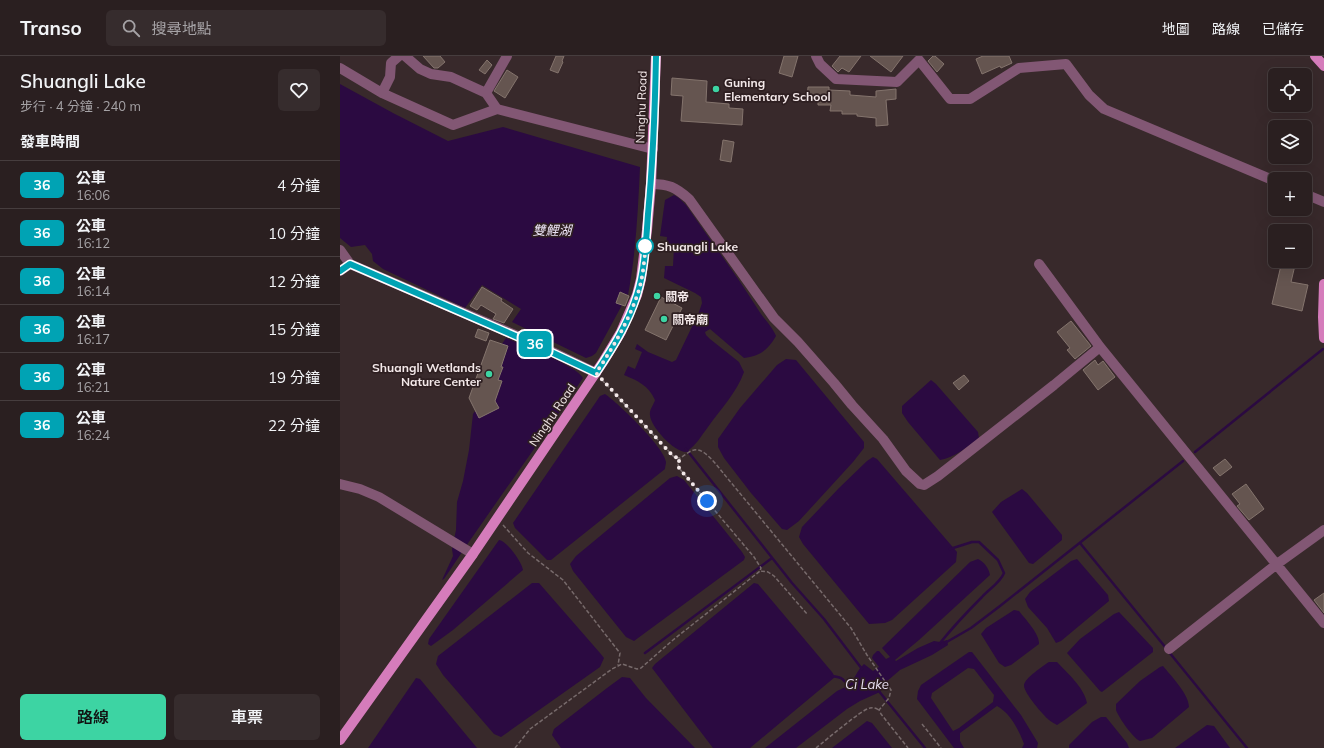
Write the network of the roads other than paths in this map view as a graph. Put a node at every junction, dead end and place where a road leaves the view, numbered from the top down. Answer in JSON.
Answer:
{"nodes":[{"id":1,"x":399,"y":56,"type":"edge"},
{"id":2,"x":405,"y":56,"type":"edge"},
{"id":3,"x":508,"y":56,"type":"edge"},
{"id":4,"x":656,"y":56,"type":"edge"},
{"id":5,"x":816,"y":56,"type":"edge"},
{"id":6,"x":1315,"y":56,"type":"edge"},
{"id":7,"x":1324,"y":57,"type":"edge"},
{"id":8,"x":921,"y":58,"type":"edge"},
{"id":9,"x":1050,"y":61,"type":"edge"},
{"id":10,"x":1324,"y":61,"type":"edge"},
{"id":11,"x":1324,"y":66,"type":"edge"},
{"id":12,"x":340,"y":68,"type":"edge"},
{"id":13,"x":382,"y":93,"type":"junction"},
{"id":14,"x":486,"y":93,"type":"junction"},
{"id":15,"x":497,"y":109,"type":"junction"},
{"id":16,"x":653,"y":148,"type":"junction"},
{"id":17,"x":1268,"y":178,"type":"edge"},
{"id":18,"x":651,"y":184,"type":"junction"},
{"id":19,"x":1312,"y":197,"type":"edge"},
{"id":20,"x":1324,"y":202,"type":"edge"},
{"id":21,"x":340,"y":250,"type":"edge"},
{"id":22,"x":350,"y":264,"type":"junction"},
{"id":23,"x":1039,"y":264,"type":"dead end"},
{"id":24,"x":340,"y":271,"type":"edge"},
{"id":25,"x":1324,"y":284,"type":"edge"},
{"id":26,"x":1324,"y":338,"type":"edge"},
{"id":27,"x":1100,"y":347,"type":"junction"},
{"id":28,"x":596,"y":373,"type":"junction"},
{"id":29,"x":340,"y":484,"type":"edge"},
{"id":30,"x":1324,"y":530,"type":"edge"},
{"id":31,"x":469,"y":552,"type":"junction"},
{"id":32,"x":1276,"y":564,"type":"junction"},
{"id":33,"x":1324,"y":623,"type":"edge"},
{"id":34,"x":1169,"y":648,"type":"dead end"},
{"id":35,"x":340,"y":740,"type":"edge"}],
"edges":[{"from":1,"to":13,"type":"street"},
{"from":2,"to":14,"type":"street"},
{"from":3,"to":14,"type":"street"},
{"from":4,"to":16,"type":"main road","name":"Ninghu Road"},
{"from":5,"to":8,"type":"street"},
{"from":6,"to":11,"type":"main road"},
{"from":7,"to":10,"type":"main road"},
{"from":8,"to":9,"type":"street"},
{"from":9,"to":17,"type":"street"},
{"from":12,"to":13,"type":"street"},
{"from":13,"to":15,"type":"street"},
{"from":14,"to":15,"type":"street"},
{"from":15,"to":16,"type":"street"},
{"from":16,"to":18,"type":"main road","name":"Ninghu Road"},
{"from":18,"to":27,"type":"street"},
{"from":18,"to":28,"type":"main road","name":"Ninghu Road"},
{"from":19,"to":20,"type":"street"},
{"from":21,"to":22,"type":"street"},
{"from":22,"to":24,"type":"street"},
{"from":22,"to":28,"type":"street"},
{"from":23,"to":27,"type":"street"},
{"from":25,"to":26,"type":"main road"},
{"from":27,"to":32,"type":"street"},
{"from":28,"to":31,"type":"main road","name":"Ninghu Road"},
{"from":29,"to":31,"type":"street"},
{"from":30,"to":32,"type":"street"},
{"from":31,"to":35,"type":"main road","name":"Ninghu Road"},
{"from":32,"to":33,"type":"street"},
{"from":32,"to":34,"type":"street"}]}
